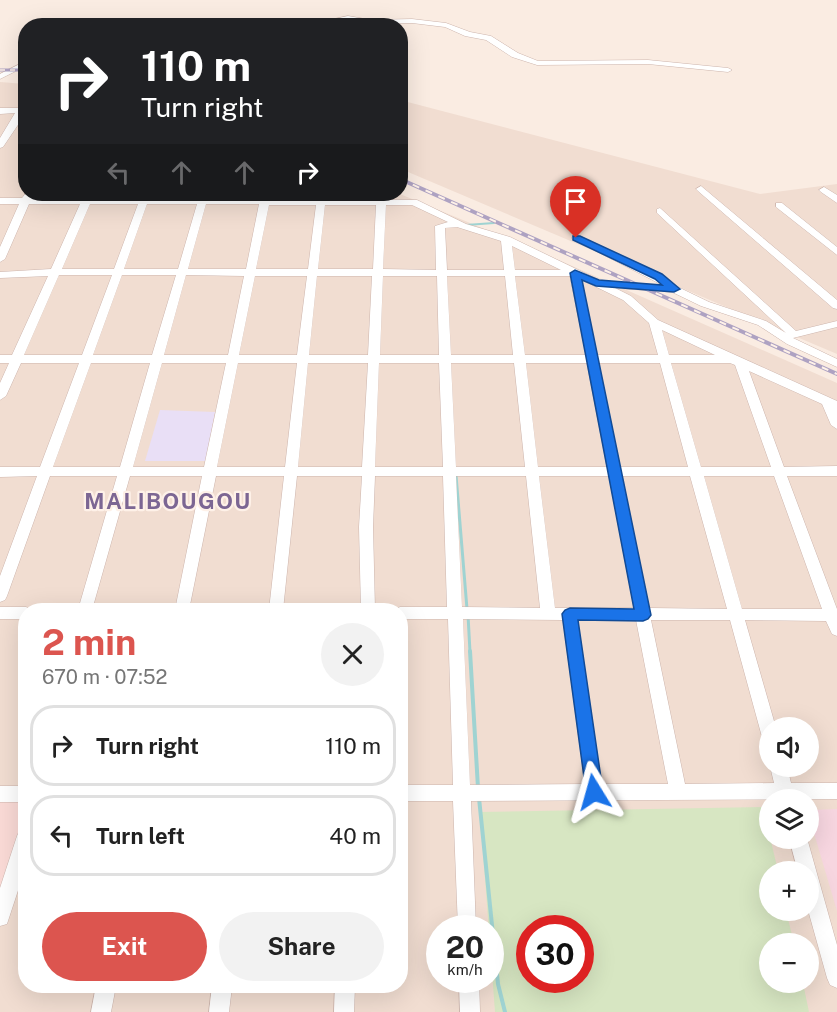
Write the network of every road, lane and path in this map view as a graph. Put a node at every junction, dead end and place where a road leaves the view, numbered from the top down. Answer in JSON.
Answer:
{"nodes":[{"id":1,"x":408,"y":21,"type":"edge"},
{"id":2,"x":18,"y":67,"type":"edge"},
{"id":3,"x":728,"y":70,"type":"dead end"},
{"id":4,"x":0,"y":77,"type":"edge"},
{"id":5,"x":18,"y":110,"type":"edge"},
{"id":6,"x":0,"y":111,"type":"edge"},
{"id":7,"x":18,"y":118,"type":"edge"},
{"id":8,"x":0,"y":145,"type":"edge"},
{"id":9,"x":701,"y":189,"type":"dead end"},
{"id":10,"x":824,"y":190,"type":"dead end"},
{"id":11,"x":18,"y":198,"type":"edge"},
{"id":12,"x":837,"y":200,"type":"edge"},
{"id":13,"x":0,"y":201,"type":"edge"},
{"id":14,"x":25,"y":201,"type":"edge"},
{"id":15,"x":86,"y":201,"type":"edge"},
{"id":16,"x":145,"y":201,"type":"edge"},
{"id":17,"x":202,"y":201,"type":"edge"},
{"id":18,"x":264,"y":201,"type":"edge"},
{"id":19,"x":322,"y":201,"type":"edge"},
{"id":20,"x":366,"y":201,"type":"edge"},
{"id":21,"x":381,"y":202,"type":"junction"},
{"id":22,"x":779,"y":205,"type":"dead end"},
{"id":23,"x":660,"y":211,"type":"dead end"},
{"id":24,"x":460,"y":224,"type":"junction"},
{"id":25,"x":576,"y":238,"type":"dead end"},
{"id":26,"x":506,"y":239,"type":"junction"},
{"id":27,"x":837,"y":252,"type":"edge"},
{"id":28,"x":0,"y":259,"type":"edge"},
{"id":29,"x":55,"y":272,"type":"junction"},
{"id":30,"x":118,"y":272,"type":"junction"},
{"id":31,"x":182,"y":272,"type":"junction"},
{"id":32,"x":250,"y":272,"type":"junction"},
{"id":33,"x":312,"y":272,"type":"junction"},
{"id":34,"x":377,"y":273,"type":"junction"},
{"id":35,"x":443,"y":273,"type":"junction"},
{"id":36,"x":508,"y":273,"type":"junction"},
{"id":37,"x":575,"y":273,"type":"junction"},
{"id":38,"x":0,"y":275,"type":"edge"},
{"id":39,"x":596,"y":283,"type":"junction"},
{"id":40,"x":674,"y":289,"type":"junction"},
{"id":41,"x":837,"y":306,"type":"edge"},
{"id":42,"x":654,"y":322,"type":"junction"},
{"id":43,"x":837,"y":324,"type":"edge"},
{"id":44,"x":789,"y":336,"type":"junction"},
{"id":45,"x":17,"y":358,"type":"junction"},
{"id":46,"x":87,"y":358,"type":"junction"},
{"id":47,"x":157,"y":358,"type":"junction"},
{"id":48,"x":0,"y":359,"type":"edge"},
{"id":49,"x":233,"y":359,"type":"junction"},
{"id":50,"x":301,"y":359,"type":"junction"},
{"id":51,"x":373,"y":359,"type":"junction"},
{"id":52,"x":446,"y":359,"type":"junction"},
{"id":53,"x":519,"y":359,"type":"junction"},
{"id":54,"x":592,"y":359,"type":"junction"},
{"id":55,"x":664,"y":359,"type":"junction"},
{"id":56,"x":736,"y":361,"type":"junction"},
{"id":57,"x":837,"y":363,"type":"edge"},
{"id":58,"x":0,"y":396,"type":"edge"},
{"id":59,"x":832,"y":404,"type":"edge"},
{"id":60,"x":837,"y":425,"type":"edge"},
{"id":61,"x":292,"y":471,"type":"junction"},
{"id":62,"x":368,"y":471,"type":"junction"},
{"id":63,"x":450,"y":471,"type":"junction"},
{"id":64,"x":532,"y":471,"type":"junction"},
{"id":65,"x":615,"y":471,"type":"junction"},
{"id":66,"x":695,"y":471,"type":"junction"},
{"id":67,"x":780,"y":471,"type":"junction"},
{"id":68,"x":837,"y":471,"type":"edge"},
{"id":69,"x":0,"y":472,"type":"edge"},
{"id":70,"x":45,"y":472,"type":"junction"},
{"id":71,"x":124,"y":472,"type":"junction"},
{"id":72,"x":210,"y":472,"type":"junction"},
{"id":73,"x":0,"y":596,"type":"edge"},
{"id":74,"x":87,"y":603,"type":"edge"},
{"id":75,"x":183,"y":603,"type":"edge"},
{"id":76,"x":277,"y":603,"type":"edge"},
{"id":77,"x":368,"y":603,"type":"edge"},
{"id":78,"x":0,"y":613,"type":"edge"},
{"id":79,"x":18,"y":613,"type":"edge"},
{"id":80,"x":408,"y":613,"type":"edge"},
{"id":81,"x":456,"y":614,"type":"junction"},
{"id":82,"x":548,"y":614,"type":"junction"},
{"id":83,"x":570,"y":614,"type":"junction"},
{"id":84,"x":643,"y":615,"type":"junction"},
{"id":85,"x":735,"y":615,"type":"junction"},
{"id":86,"x":835,"y":620,"type":"edge"},
{"id":87,"x":764,"y":717,"type":"edge"},
{"id":88,"x":837,"y":791,"type":"edge"},
{"id":89,"x":462,"y":792,"type":"junction"},
{"id":90,"x":594,"y":792,"type":"junction"},
{"id":91,"x":678,"y":792,"type":"junction"},
{"id":92,"x":819,"y":792,"type":"edge"},
{"id":93,"x":408,"y":793,"type":"edge"},
{"id":94,"x":0,"y":794,"type":"edge"},
{"id":95,"x":18,"y":794,"type":"edge"},
{"id":96,"x":759,"y":794,"type":"edge"},
{"id":97,"x":18,"y":861,"type":"edge"},
{"id":98,"x":467,"y":915,"type":"edge"},
{"id":99,"x":819,"y":915,"type":"edge"},
{"id":100,"x":0,"y":917,"type":"edge"},
{"id":101,"x":837,"y":978,"type":"edge"},
{"id":102,"x":105,"y":993,"type":"edge"},
{"id":103,"x":221,"y":993,"type":"edge"},
{"id":104,"x":345,"y":993,"type":"edge"},
{"id":105,"x":469,"y":993,"type":"edge"},
{"id":106,"x":101,"y":1012,"type":"edge"},
{"id":107,"x":219,"y":1012,"type":"edge"},
{"id":108,"x":344,"y":1012,"type":"edge"},
{"id":109,"x":470,"y":1012,"type":"edge"}],
"edges":[{"from":1,"to":3,"type":"street"},
{"from":2,"to":4,"type":"street"},
{"from":5,"to":6,"type":"street"},
{"from":7,"to":8,"type":"street"},
{"from":9,"to":41,"type":"street"},
{"from":10,"to":12,"type":"street"},
{"from":11,"to":13,"type":"street"},
{"from":14,"to":28,"type":"street"},
{"from":15,"to":29,"type":"street"},
{"from":16,"to":30,"type":"street"},
{"from":17,"to":31,"type":"street"},
{"from":18,"to":32,"type":"street"},
{"from":19,"to":33,"type":"street"},
{"from":20,"to":21,"type":"street"},
{"from":21,"to":24,"type":"street"},
{"from":21,"to":34,"type":"street"},
{"from":22,"to":27,"type":"street"},
{"from":23,"to":44,"type":"street"},
{"from":24,"to":26,"type":"street"},
{"from":24,"to":35,"type":"street"},
{"from":25,"to":40,"type":"street"},
{"from":26,"to":36,"type":"street"},
{"from":26,"to":37,"type":"street"},
{"from":29,"to":30,"type":"street"},
{"from":29,"to":38,"type":"street"},
{"from":29,"to":45,"type":"street"},
{"from":30,"to":31,"type":"street"},
{"from":30,"to":46,"type":"street"},
{"from":31,"to":32,"type":"street"},
{"from":31,"to":47,"type":"street"},
{"from":32,"to":33,"type":"street"},
{"from":32,"to":49,"type":"street"},
{"from":33,"to":34,"type":"street"},
{"from":33,"to":50,"type":"street"},
{"from":34,"to":35,"type":"street"},
{"from":34,"to":51,"type":"street"},
{"from":35,"to":36,"type":"street"},
{"from":35,"to":52,"type":"street"},
{"from":36,"to":37,"type":"street"},
{"from":36,"to":53,"type":"street"},
{"from":37,"to":39,"type":"street"},
{"from":37,"to":54,"type":"street"},
{"from":39,"to":40,"type":"street"},
{"from":39,"to":42,"type":"street"},
{"from":40,"to":44,"type":"street"},
{"from":42,"to":55,"type":"street"},
{"from":42,"to":56,"type":"street"},
{"from":43,"to":44,"type":"street"},
{"from":44,"to":57,"type":"street"},
{"from":45,"to":46,"type":"street"},
{"from":45,"to":48,"type":"street"},
{"from":45,"to":58,"type":"street"},
{"from":46,"to":47,"type":"street"},
{"from":46,"to":70,"type":"street"},
{"from":47,"to":49,"type":"street"},
{"from":47,"to":71,"type":"street"},
{"from":49,"to":50,"type":"street"},
{"from":49,"to":72,"type":"street"},
{"from":50,"to":51,"type":"street"},
{"from":50,"to":61,"type":"street"},
{"from":51,"to":52,"type":"street"},
{"from":51,"to":62,"type":"street"},
{"from":52,"to":53,"type":"street"},
{"from":52,"to":63,"type":"street"},
{"from":53,"to":54,"type":"street"},
{"from":53,"to":64,"type":"street"},
{"from":54,"to":55,"type":"street"},
{"from":54,"to":65,"type":"street"},
{"from":55,"to":56,"type":"street"},
{"from":55,"to":66,"type":"street"},
{"from":56,"to":59,"type":"street"},
{"from":56,"to":67,"type":"street"},
{"from":59,"to":60,"type":"street"},
{"from":61,"to":62,"type":"street"},
{"from":61,"to":72,"type":"street"},
{"from":61,"to":76,"type":"street"},
{"from":62,"to":63,"type":"street"},
{"from":62,"to":77,"type":"street"},
{"from":63,"to":64,"type":"street"},
{"from":63,"to":81,"type":"street"},
{"from":64,"to":65,"type":"street"},
{"from":64,"to":82,"type":"street"},
{"from":65,"to":66,"type":"street"},
{"from":65,"to":84,"type":"street"},
{"from":66,"to":67,"type":"street"},
{"from":66,"to":85,"type":"street"},
{"from":67,"to":68,"type":"street"},
{"from":67,"to":86,"type":"street"},
{"from":69,"to":70,"type":"street"},
{"from":70,"to":71,"type":"street"},
{"from":70,"to":73,"type":"street"},
{"from":71,"to":72,"type":"street"},
{"from":71,"to":74,"type":"street"},
{"from":72,"to":75,"type":"street"},
{"from":78,"to":79,"type":"street"},
{"from":80,"to":81,"type":"street"},
{"from":81,"to":82,"type":"street"},
{"from":81,"to":89,"type":"street"},
{"from":82,"to":83,"type":"street"},
{"from":83,"to":84,"type":"street"},
{"from":83,"to":90,"type":"street"},
{"from":84,"to":85,"type":"street"},
{"from":84,"to":91,"type":"street"},
{"from":85,"to":86,"type":"street"},
{"from":85,"to":87,"type":"street"},
{"from":88,"to":92,"type":"street"},
{"from":89,"to":90,"type":"street"},
{"from":89,"to":93,"type":"street"},
{"from":89,"to":98,"type":"street"},
{"from":90,"to":91,"type":"street"},
{"from":91,"to":96,"type":"street"},
{"from":94,"to":95,"type":"street"},
{"from":97,"to":100,"type":"street"},
{"from":99,"to":101,"type":"street"},
{"from":102,"to":106,"type":"street"},
{"from":103,"to":107,"type":"street"},
{"from":104,"to":108,"type":"street"},
{"from":105,"to":109,"type":"street"}]}
